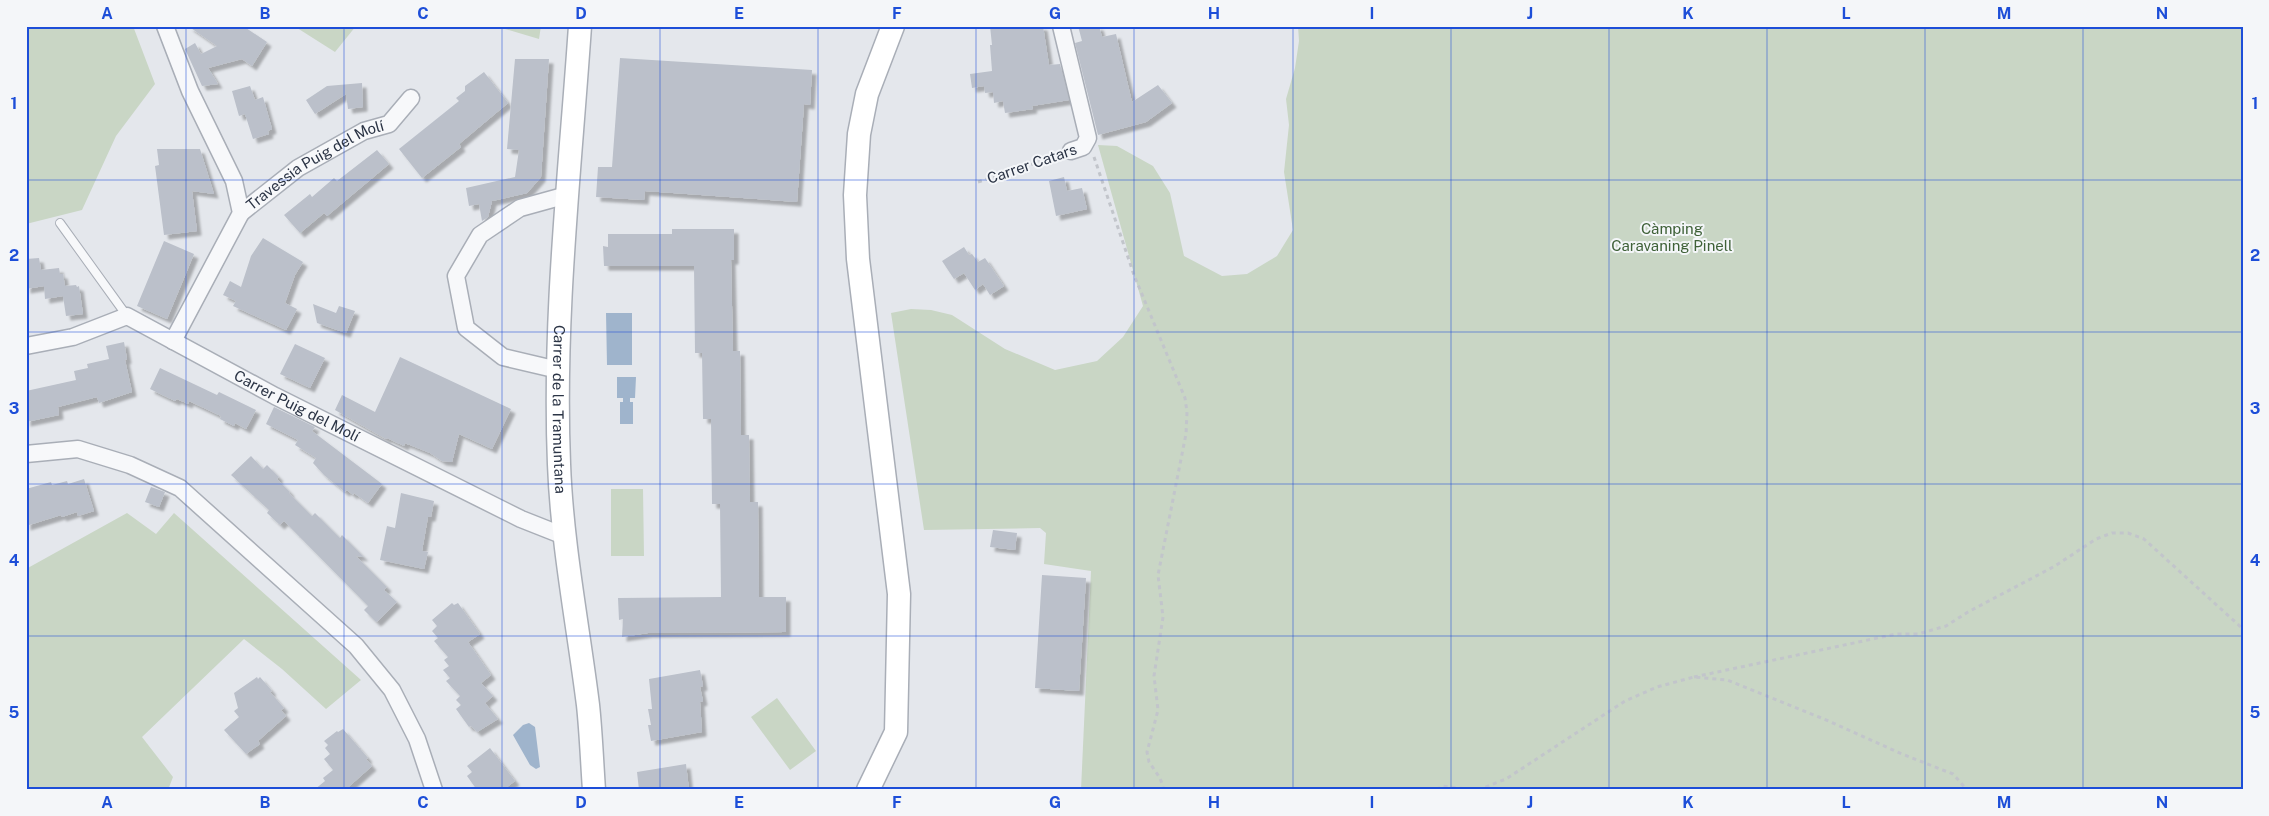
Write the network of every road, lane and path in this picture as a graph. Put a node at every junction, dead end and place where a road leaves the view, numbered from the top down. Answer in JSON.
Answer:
{"nodes":[{"id":1,"x":165,"y":26,"type":"edge"},
{"id":2,"x":580,"y":26,"type":"edge"},
{"id":3,"x":907,"y":26,"type":"edge"},
{"id":4,"x":1060,"y":26,"type":"edge"},
{"id":5,"x":889,"y":36,"type":"edge"},
{"id":6,"x":411,"y":98,"type":"dead end"},
{"id":7,"x":1088,"y":138,"type":"junction"},
{"id":8,"x":1071,"y":151,"type":"joint"},
{"id":9,"x":978,"y":182,"type":"dead end"},
{"id":10,"x":567,"y":195,"type":"junction"},
{"id":11,"x":241,"y":213,"type":"junction"},
{"id":12,"x":60,"y":223,"type":"dead end"},
{"id":13,"x":126,"y":316,"type":"junction"},
{"id":14,"x":173,"y":341,"type":"junction"},
{"id":15,"x":26,"y":346,"type":"edge"},
{"id":16,"x":558,"y":370,"type":"junction"},
{"id":17,"x":26,"y":454,"type":"edge"},
{"id":18,"x":564,"y":536,"type":"junction"},
{"id":19,"x":2243,"y":629,"type":"edge"},
{"id":20,"x":1694,"y":677,"type":"junction"},
{"id":21,"x":1966,"y":789,"type":"edge"},
{"id":22,"x":434,"y":790,"type":"edge"},
{"id":23,"x":594,"y":790,"type":"edge"},
{"id":24,"x":868,"y":790,"type":"edge"},
{"id":25,"x":1164,"y":790,"type":"edge"},
{"id":26,"x":1437,"y":790,"type":"edge"},
{"id":27,"x":1476,"y":790,"type":"edge"}],
"edges":[{"from":1,"to":11,"type":"street","name":"Travessia Puig del Molí"},
{"from":2,"to":10,"type":"main road","name":"Carrer de la Tramuntana"},
{"from":3,"to":5,"type":"street"},
{"from":4,"to":7,"type":"street","name":"Carrer Catars"},
{"from":5,"to":24,"type":"main road"},
{"from":6,"to":11,"type":"street","name":"Travessia Puig del Molí"},
{"from":7,"to":8,"type":"street","name":"Carrer Catars"},
{"from":7,"to":25,"type":"path"},
{"from":8,"to":9,"type":"path","name":"Carrer Catars"},
{"from":10,"to":16,"type":"main road","name":"Carrer de la Tramuntana"},
{"from":10,"to":16,"type":"street"},
{"from":11,"to":14,"type":"street","name":"Travessia Puig del Molí"},
{"from":12,"to":13,"type":"lane"},
{"from":13,"to":14,"type":"street","name":"Carrer Puig del Molí"},
{"from":13,"to":15,"type":"street"},
{"from":14,"to":18,"type":"street","name":"Carrer Puig del Molí"},
{"from":16,"to":18,"type":"main road","name":"Carrer de la Tramuntana"},
{"from":17,"to":22,"type":"street"},
{"from":18,"to":23,"type":"main road","name":"Carrer de la Tramuntana"},
{"from":19,"to":20,"type":"path"},
{"from":20,"to":21,"type":"path"},
{"from":20,"to":27,"type":"path"},
{"from":26,"to":27,"type":"path"}]}
